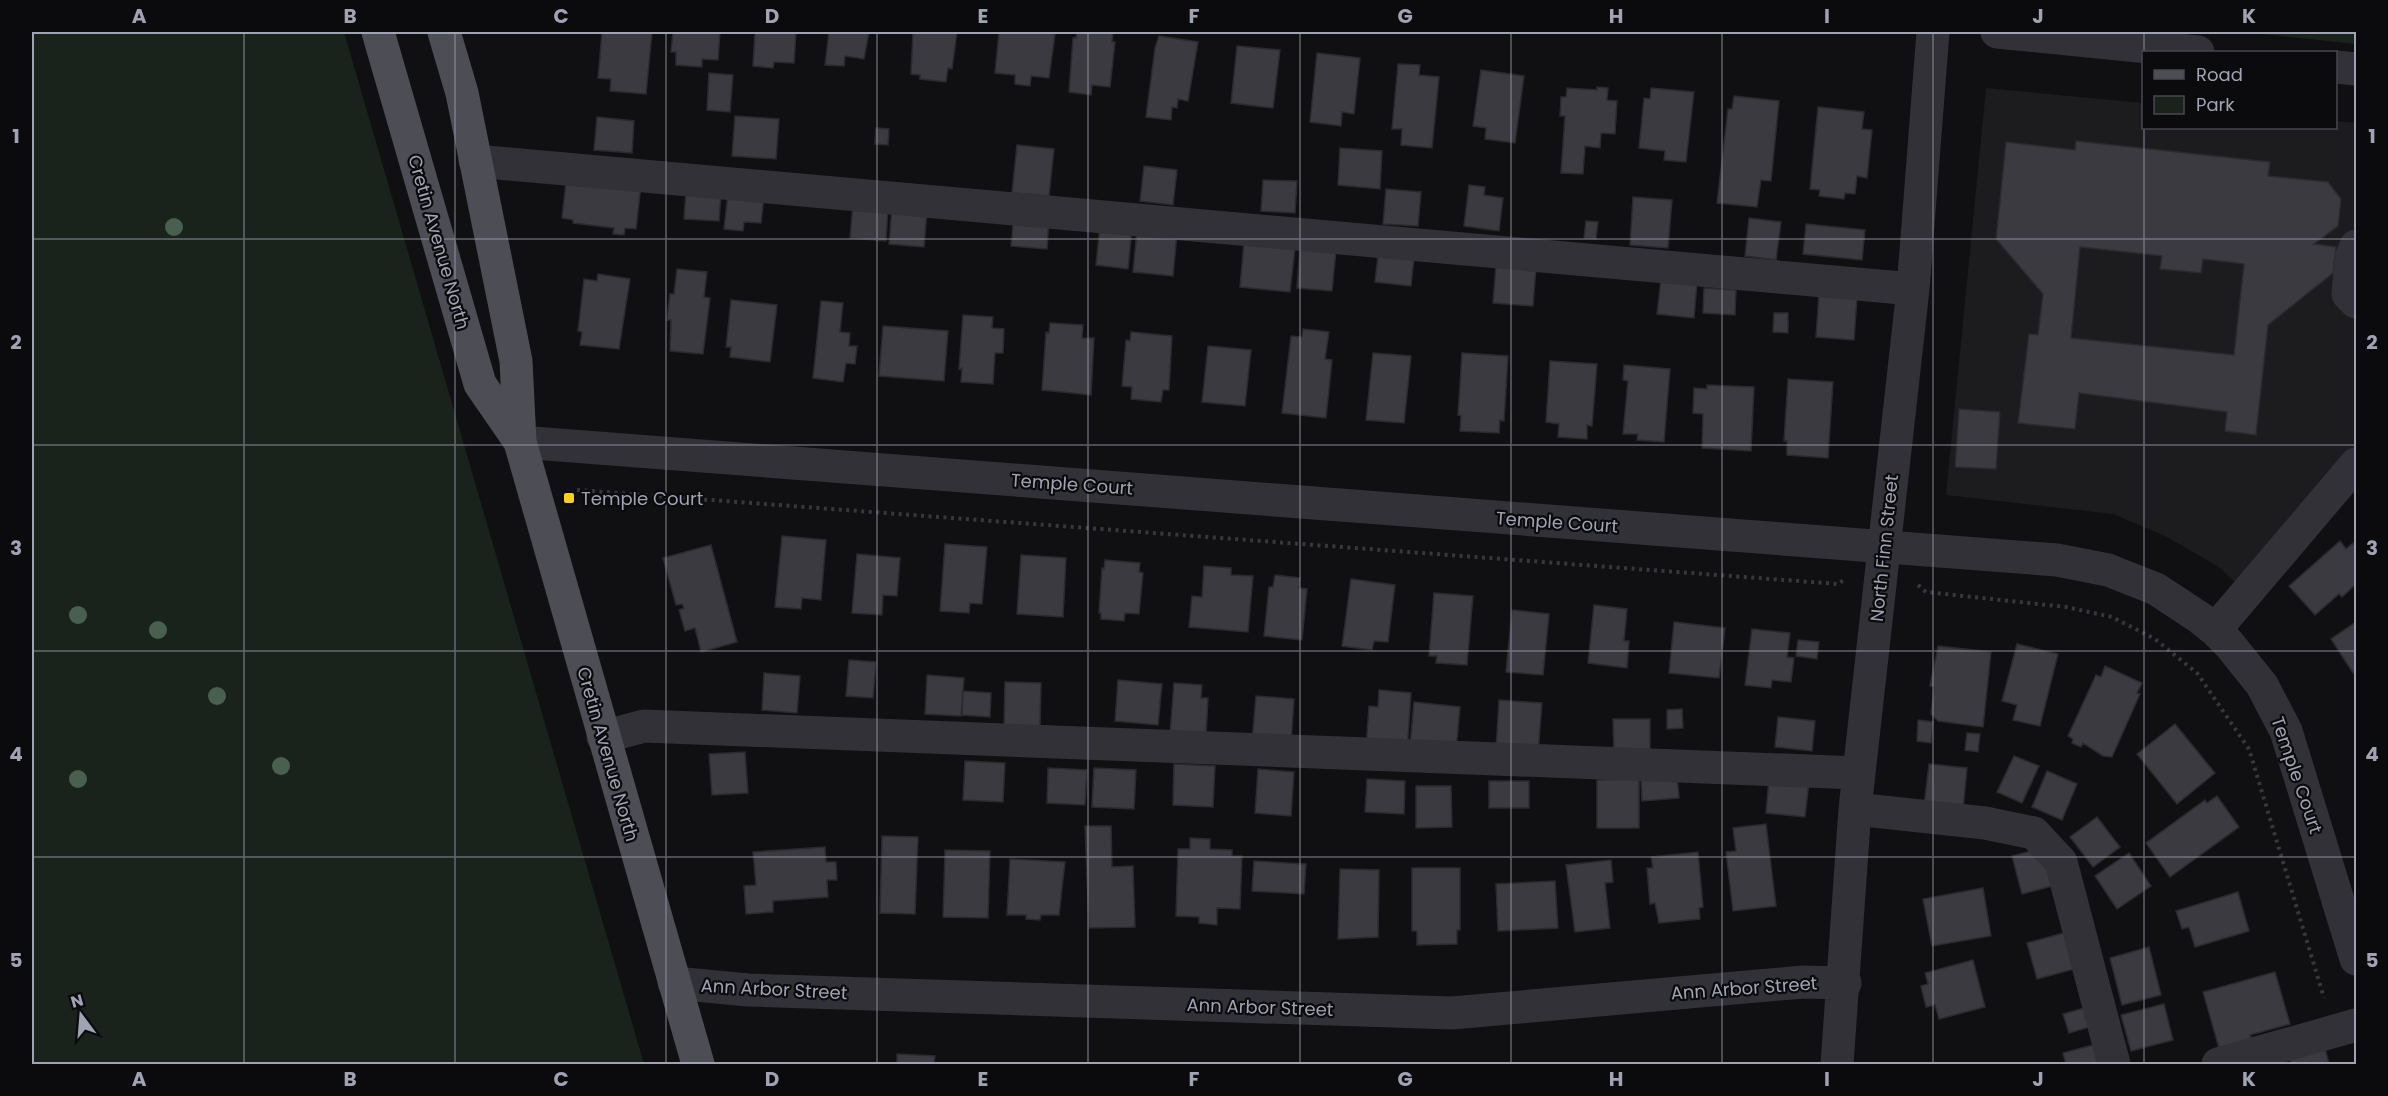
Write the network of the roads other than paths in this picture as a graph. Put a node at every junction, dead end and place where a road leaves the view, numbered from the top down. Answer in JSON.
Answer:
{"nodes":[{"id":1,"x":378,"y":32,"type":"edge"},
{"id":2,"x":444,"y":32,"type":"edge"},
{"id":3,"x":1933,"y":32,"type":"edge"},
{"id":4,"x":1997,"y":32,"type":"edge"},
{"id":5,"x":2188,"y":51,"type":"edge"},
{"id":6,"x":2337,"y":67,"type":"edge"},
{"id":7,"x":2356,"y":69,"type":"edge"},
{"id":8,"x":475,"y":161,"type":"junction"},
{"id":9,"x":2356,"y":246,"type":"edge"},
{"id":10,"x":1913,"y":289,"type":"junction"},
{"id":11,"x":2356,"y":303,"type":"edge"},
{"id":12,"x":520,"y":442,"type":"junction"},
{"id":13,"x":2356,"y":464,"type":"edge"},
{"id":14,"x":1884,"y":547,"type":"junction"},
{"id":15,"x":2215,"y":630,"type":"junction"},
{"id":16,"x":603,"y":737,"type":"junction"},
{"id":17,"x":1859,"y":773,"type":"junction"},
{"id":18,"x":1855,"y":809,"type":"junction"},
{"id":19,"x":2356,"y":959,"type":"edge"},
{"id":20,"x":674,"y":983,"type":"junction"},
{"id":21,"x":1845,"y":983,"type":"junction"},
{"id":22,"x":2345,"y":1028,"type":"edge"},
{"id":23,"x":698,"y":1065,"type":"edge"},
{"id":24,"x":1837,"y":1065,"type":"edge"},
{"id":25,"x":2114,"y":1065,"type":"edge"},
{"id":26,"x":2218,"y":1065,"type":"edge"}],
"edges":[{"from":1,"to":12,"type":"main road","name":"Cretin Avenue North"},
{"from":2,"to":8,"type":"main road","name":"Cretin Avenue North"},
{"from":3,"to":10,"type":"street","name":"North Finn Street"},
{"from":4,"to":5,"type":"street"},
{"from":6,"to":7,"type":"street"},
{"from":8,"to":10,"type":"street"},
{"from":8,"to":12,"type":"main road","name":"Cretin Avenue North"},
{"from":9,"to":11,"type":"street"},
{"from":10,"to":14,"type":"street","name":"North Finn Street"},
{"from":12,"to":14,"type":"street","name":"Temple Court"},
{"from":12,"to":16,"type":"main road","name":"Cretin Avenue North"},
{"from":13,"to":15,"type":"street"},
{"from":14,"to":15,"type":"street","name":"Temple Court"},
{"from":14,"to":17,"type":"street","name":"North Finn Street"},
{"from":15,"to":19,"type":"street","name":"Temple Court"},
{"from":16,"to":17,"type":"street"},
{"from":16,"to":20,"type":"main road","name":"Cretin Avenue North"},
{"from":17,"to":18,"type":"street","name":"North Finn Street"},
{"from":18,"to":21,"type":"street","name":"North Finn Street"},
{"from":18,"to":25,"type":"street"},
{"from":20,"to":21,"type":"street","name":"Ann Arbor Street"},
{"from":20,"to":23,"type":"main road","name":"Cretin Avenue North"},
{"from":21,"to":24,"type":"street","name":"North Finn Street"},
{"from":22,"to":26,"type":"street"}]}
